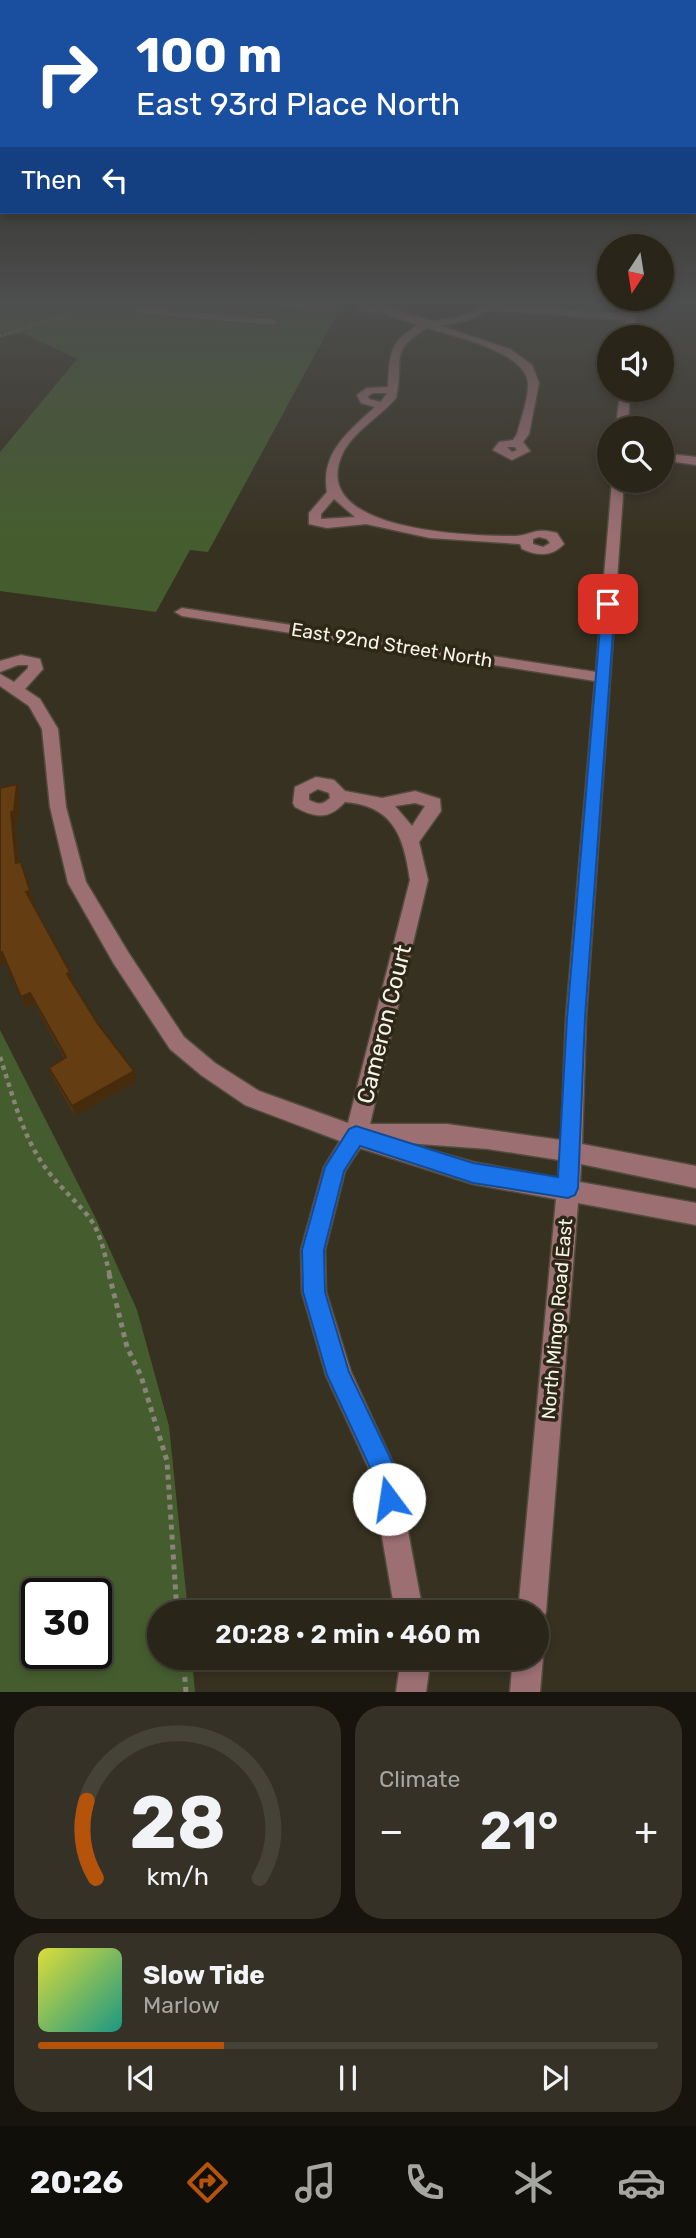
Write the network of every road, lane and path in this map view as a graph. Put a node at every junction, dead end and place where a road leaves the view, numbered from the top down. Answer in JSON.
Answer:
{"nodes":[{"id":1,"x":393,"y":382,"type":"edge"},
{"id":2,"x":534,"y":382,"type":"edge"},
{"id":3,"x":393,"y":390,"type":"junction"},
{"id":4,"x":384,"y":406,"type":"junction"},
{"id":5,"x":516,"y":444,"type":"dead end"},
{"id":6,"x":674,"y":458,"type":"edge"},
{"id":7,"x":696,"y":461,"type":"edge"},
{"id":8,"x":333,"y":492,"type":"junction"},
{"id":9,"x":617,"y":493,"type":"edge"},
{"id":10,"x":366,"y":520,"type":"junction"},
{"id":11,"x":525,"y":540,"type":"dead end"},
{"id":12,"x":182,"y":612,"type":"dead end"},
{"id":13,"x":603,"y":678,"type":"junction"},
{"id":14,"x":4,"y":680,"type":"edge"},
{"id":15,"x":339,"y":796,"type":"dead end"},
{"id":16,"x":382,"y":805,"type":"junction"},
{"id":17,"x":411,"y":841,"type":"junction"},
{"id":18,"x":0,"y":1057,"type":"edge"},
{"id":19,"x":356,"y":1135,"type":"junction"},
{"id":20,"x":571,"y":1153,"type":"junction"},
{"id":21,"x":696,"y":1177,"type":"edge"},
{"id":22,"x":568,"y":1188,"type":"junction"},
{"id":23,"x":696,"y":1214,"type":"edge"},
{"id":24,"x":176,"y":1600,"type":"edge"},
{"id":25,"x":407,"y":1600,"type":"edge"},
{"id":26,"x":533,"y":1600,"type":"edge"},
{"id":27,"x":184,"y":1670,"type":"edge"},
{"id":28,"x":414,"y":1670,"type":"edge"},
{"id":29,"x":527,"y":1670,"type":"edge"},
{"id":30,"x":186,"y":1692,"type":"edge"},
{"id":31,"x":411,"y":1692,"type":"edge"},
{"id":32,"x":525,"y":1692,"type":"edge"}],
"edges":[{"from":1,"to":3,"type":"street"},
{"from":2,"to":5,"type":"street"},
{"from":3,"to":4,"type":"street"},
{"from":3,"to":4,"type":"street"},
{"from":4,"to":8,"type":"street"},
{"from":6,"to":7,"type":"street"},
{"from":8,"to":10,"type":"street"},
{"from":8,"to":10,"type":"street"},
{"from":9,"to":13,"type":"street","name":"North Mingo Road East"},
{"from":10,"to":11,"type":"street"},
{"from":12,"to":13,"type":"street","name":"East 92nd Street North"},
{"from":13,"to":20,"type":"street","name":"North Mingo Road East"},
{"from":14,"to":19,"type":"street"},
{"from":15,"to":16,"type":"street"},
{"from":16,"to":17,"type":"street","name":"Cameron Court"},
{"from":16,"to":17,"type":"street"},
{"from":17,"to":19,"type":"street","name":"Cameron Court"},
{"from":18,"to":24,"type":"path"},
{"from":19,"to":20,"type":"street"},
{"from":19,"to":22,"type":"street"},
{"from":19,"to":25,"type":"street","name":"Cameron Court"},
{"from":20,"to":21,"type":"street"},
{"from":20,"to":22,"type":"street","name":"North Mingo Road East"},
{"from":22,"to":23,"type":"street"},
{"from":22,"to":26,"type":"street","name":"North Mingo Road East"},
{"from":27,"to":30,"type":"path"},
{"from":28,"to":31,"type":"street"},
{"from":29,"to":32,"type":"street"}]}
